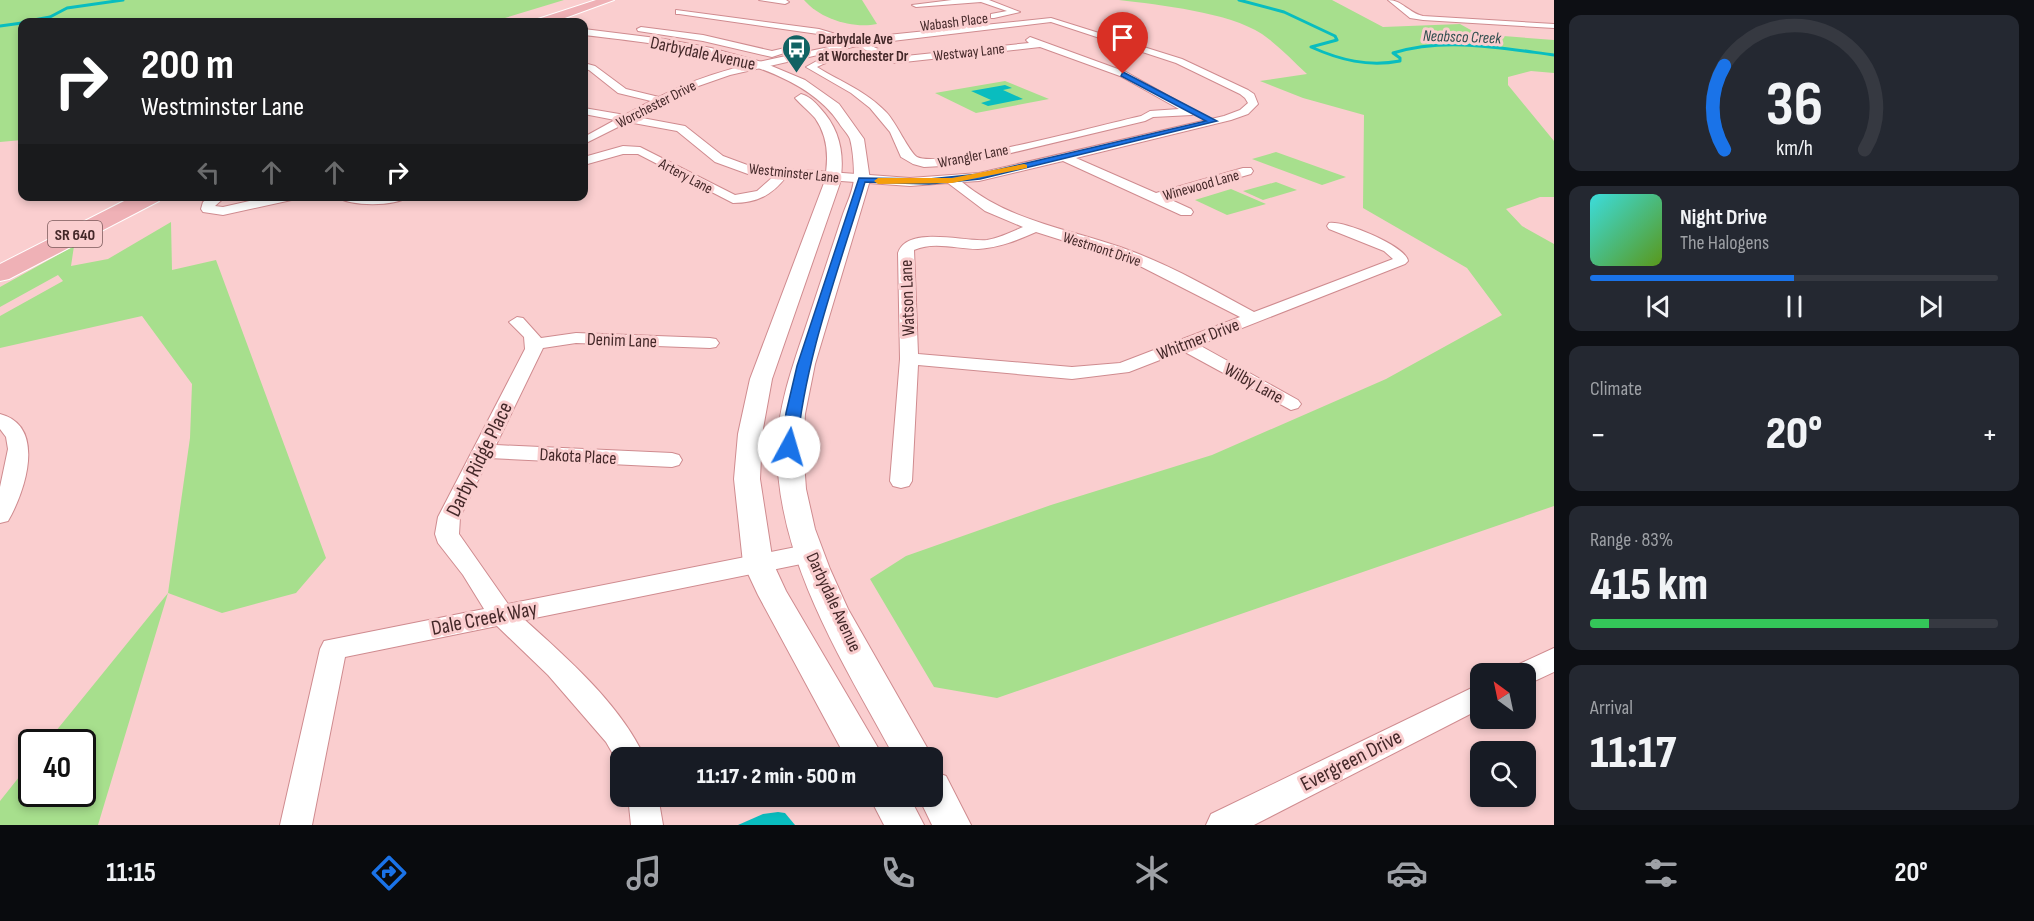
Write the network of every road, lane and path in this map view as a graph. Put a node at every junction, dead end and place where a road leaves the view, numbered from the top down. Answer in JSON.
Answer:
{"nodes":[{"id":1,"x":583,"y":0,"type":"edge"},
{"id":2,"x":608,"y":0,"type":"edge"},
{"id":3,"x":763,"y":0,"type":"edge"},
{"id":4,"x":1390,"y":0,"type":"edge"},
{"id":5,"x":1400,"y":0,"type":"edge"},
{"id":6,"x":785,"y":2,"type":"dead end"},
{"id":7,"x":696,"y":4,"type":"dead end"},
{"id":8,"x":916,"y":5,"type":"dead end"},
{"id":9,"x":679,"y":12,"type":"junction"},
{"id":10,"x":670,"y":16,"type":"dead end"},
{"id":11,"x":533,"y":18,"type":"edge"},
{"id":12,"x":555,"y":18,"type":"edge"},
{"id":13,"x":978,"y":18,"type":"dead end"},
{"id":14,"x":1051,"y":20,"type":"joint"},
{"id":15,"x":660,"y":21,"type":"dead end"},
{"id":16,"x":990,"y":22,"type":"junction"},
{"id":17,"x":1554,"y":26,"type":"edge"},
{"id":18,"x":588,"y":32,"type":"edge"},
{"id":19,"x":632,"y":33,"type":"junction"},
{"id":20,"x":1011,"y":33,"type":"dead end"},
{"id":21,"x":912,"y":34,"type":"junction"},
{"id":22,"x":840,"y":37,"type":"junction"},
{"id":23,"x":1021,"y":37,"type":"dead end"},
{"id":24,"x":588,"y":39,"type":"edge"},
{"id":25,"x":857,"y":43,"type":"junction"},
{"id":26,"x":1041,"y":44,"type":"junction"},
{"id":27,"x":882,"y":53,"type":"junction"},
{"id":28,"x":588,"y":67,"type":"edge"},
{"id":29,"x":753,"y":68,"type":"junction"},
{"id":30,"x":659,"y":100,"type":"junction"},
{"id":31,"x":588,"y":112,"type":"edge"},
{"id":32,"x":1192,"y":112,"type":"junction"},
{"id":33,"x":627,"y":118,"type":"junction"},
{"id":34,"x":1213,"y":121,"type":"junction"},
{"id":35,"x":588,"y":139,"type":"edge"},
{"id":36,"x":1032,"y":143,"type":"junction"},
{"id":37,"x":1065,"y":157,"type":"junction"},
{"id":38,"x":588,"y":160,"type":"edge"},
{"id":39,"x":1247,"y":171,"type":"dead end"},
{"id":40,"x":782,"y":174,"type":"junction"},
{"id":41,"x":834,"y":177,"type":"junction"},
{"id":42,"x":862,"y":180,"type":"junction"},
{"id":43,"x":952,"y":180,"type":"junction"},
{"id":44,"x":1154,"y":198,"type":"junction"},
{"id":45,"x":103,"y":201,"type":"edge"},
{"id":46,"x":142,"y":201,"type":"edge"},
{"id":47,"x":213,"y":201,"type":"edge"},
{"id":48,"x":268,"y":201,"type":"edge"},
{"id":49,"x":1186,"y":212,"type":"dead end"},
{"id":50,"x":1334,"y":226,"type":"dead end"},
{"id":51,"x":1035,"y":227,"type":"junction"},
{"id":52,"x":0,"y":252,"type":"edge"},
{"id":53,"x":0,"y":274,"type":"edge"},
{"id":54,"x":1254,"y":318,"type":"junction"},
{"id":55,"x":517,"y":322,"type":"dead end"},
{"id":56,"x":710,"y":343,"type":"dead end"},
{"id":57,"x":535,"y":344,"type":"junction"},
{"id":58,"x":1186,"y":345,"type":"junction"},
{"id":59,"x":909,"y":359,"type":"junction"},
{"id":60,"x":1291,"y":404,"type":"dead end"},
{"id":61,"x":0,"y":420,"type":"edge"},
{"id":62,"x":483,"y":451,"type":"junction"},
{"id":63,"x":672,"y":460,"type":"dead end"},
{"id":64,"x":7,"y":474,"type":"edge"},
{"id":65,"x":901,"y":481,"type":"dead end"},
{"id":66,"x":0,"y":515,"type":"edge"},
{"id":67,"x":811,"y":553,"type":"junction"},
{"id":68,"x":758,"y":563,"type":"junction"},
{"id":69,"x":502,"y":615,"type":"junction"},
{"id":70,"x":1554,"y":659,"type":"edge"},
{"id":71,"x":1536,"y":669,"type":"edge"},
{"id":72,"x":1470,"y":701,"type":"edge"},
{"id":73,"x":624,"y":747,"type":"edge"},
{"id":74,"x":860,"y":747,"type":"edge"},
{"id":75,"x":909,"y":747,"type":"edge"},
{"id":76,"x":645,"y":807,"type":"edge"},
{"id":77,"x":894,"y":807,"type":"edge"},
{"id":78,"x":942,"y":807,"type":"edge"},
{"id":79,"x":296,"y":825,"type":"edge"},
{"id":80,"x":647,"y":825,"type":"edge"},
{"id":81,"x":904,"y":825,"type":"edge"},
{"id":82,"x":952,"y":825,"type":"edge"},
{"id":83,"x":1222,"y":825,"type":"edge"}],
"edges":[{"from":1,"to":11,"type":"main road"},
{"from":2,"to":12,"type":"main road"},
{"from":3,"to":6,"type":"street"},
{"from":4,"to":5,"type":"street"},
{"from":4,"to":17,"type":"street"},
{"from":7,"to":9,"type":"street"},
{"from":8,"to":16,"type":"street","name":"Wabash Place"},
{"from":9,"to":10,"type":"street"},
{"from":9,"to":22,"type":"street","name":"Westway Lane"},
{"from":13,"to":21,"type":"street","name":"Wabash Place"},
{"from":14,"to":16,"type":"street","name":"Worchester Drive"},
{"from":14,"to":34,"type":"street","name":"Westminster Lane"},
{"from":15,"to":19,"type":"street"},
{"from":16,"to":20,"type":"street"},
{"from":16,"to":21,"type":"street","name":"Worchester Drive"},
{"from":18,"to":19,"type":"street","name":"Darbydale Avenue"},
{"from":19,"to":22,"type":"street"},
{"from":19,"to":29,"type":"street","name":"Darbydale Avenue"},
{"from":21,"to":25,"type":"street","name":"Worchester Drive"},
{"from":22,"to":25,"type":"street","name":"Westway Lane"},
{"from":23,"to":26,"type":"street"},
{"from":24,"to":29,"type":"street","name":"Darbydale Avenue"},
{"from":25,"to":27,"type":"street","name":"Westway Lane"},
{"from":25,"to":29,"type":"street","name":"Worchester Drive"},
{"from":26,"to":27,"type":"street","name":"Westway Lane"},
{"from":26,"to":32,"type":"street","name":"Westway Lane"},
{"from":27,"to":36,"type":"street","name":"Wrangler Lane"},
{"from":28,"to":30,"type":"street"},
{"from":29,"to":30,"type":"street","name":"Worchester Drive"},
{"from":29,"to":41,"type":"street","name":"Darbydale Avenue"},
{"from":29,"to":42,"type":"street","name":"Darbydale Avenue"},
{"from":30,"to":33,"type":"street","name":"Worchester Drive"},
{"from":31,"to":33,"type":"street","name":"Westminster Lane"},
{"from":32,"to":34,"type":"street","name":"Westway Lane"},
{"from":32,"to":36,"type":"street","name":"Wrangler Lane"},
{"from":33,"to":35,"type":"street","name":"Worchester Drive"},
{"from":33,"to":40,"type":"street","name":"Westminster Lane"},
{"from":34,"to":37,"type":"street","name":"Westminster Lane"},
{"from":36,"to":37,"type":"street","name":"Wrangler Lane"},
{"from":37,"to":43,"type":"street","name":"Westminster Lane"},
{"from":37,"to":44,"type":"street","name":"Winewood Lane"},
{"from":38,"to":40,"type":"street","name":"Artery Lane"},
{"from":39,"to":44,"type":"street","name":"Winewood Lane"},
{"from":40,"to":41,"type":"street","name":"Westminster Lane"},
{"from":41,"to":42,"type":"street","name":"Westminster Lane"},
{"from":41,"to":68,"type":"street","name":"Darbydale Avenue"},
{"from":42,"to":43,"type":"street","name":"Westminster Lane"},
{"from":42,"to":67,"type":"street","name":"Darbydale Avenue"},
{"from":43,"to":51,"type":"street","name":"Westmont Drive"},
{"from":44,"to":49,"type":"street","name":"Winewood Lane"},
{"from":45,"to":52,"type":"main road","number":"SR 640"},
{"from":46,"to":53,"type":"main road","number":"SR 640"},
{"from":47,"to":48,"type":"street"},
{"from":50,"to":54,"type":"street","name":"Whitmer Drive"},
{"from":51,"to":54,"type":"street","name":"Westmont Drive"},
{"from":51,"to":59,"type":"street","name":"Watson Lane"},
{"from":54,"to":58,"type":"street","name":"Whitmer Drive"},
{"from":55,"to":57,"type":"street"},
{"from":56,"to":57,"type":"street","name":"Denim Lane"},
{"from":57,"to":62,"type":"street","name":"Darby Ridge Place"},
{"from":58,"to":59,"type":"street","name":"Whitmer Drive"},
{"from":58,"to":60,"type":"street","name":"Wilby Lane"},
{"from":59,"to":65,"type":"street","name":"Watson Lane"},
{"from":61,"to":64,"type":"street"},
{"from":62,"to":63,"type":"street","name":"Dakota Place"},
{"from":62,"to":69,"type":"street","name":"Darby Ridge Place"},
{"from":64,"to":66,"type":"street"},
{"from":67,"to":68,"type":"street","name":"Dale Creek Way"},
{"from":67,"to":75,"type":"street","name":"Darbydale Avenue"},
{"from":68,"to":69,"type":"street","name":"Dale Creek Way"},
{"from":68,"to":74,"type":"street","name":"Darbydale Avenue"},
{"from":69,"to":73,"type":"street","name":"Darby Ridge Place"},
{"from":69,"to":79,"type":"street","name":"Dale Creek Way"},
{"from":70,"to":71,"type":"street"},
{"from":72,"to":83,"type":"street","name":"Evergreen Drive"},
{"from":76,"to":80,"type":"street"},
{"from":77,"to":81,"type":"street"},
{"from":78,"to":82,"type":"street"}]}
